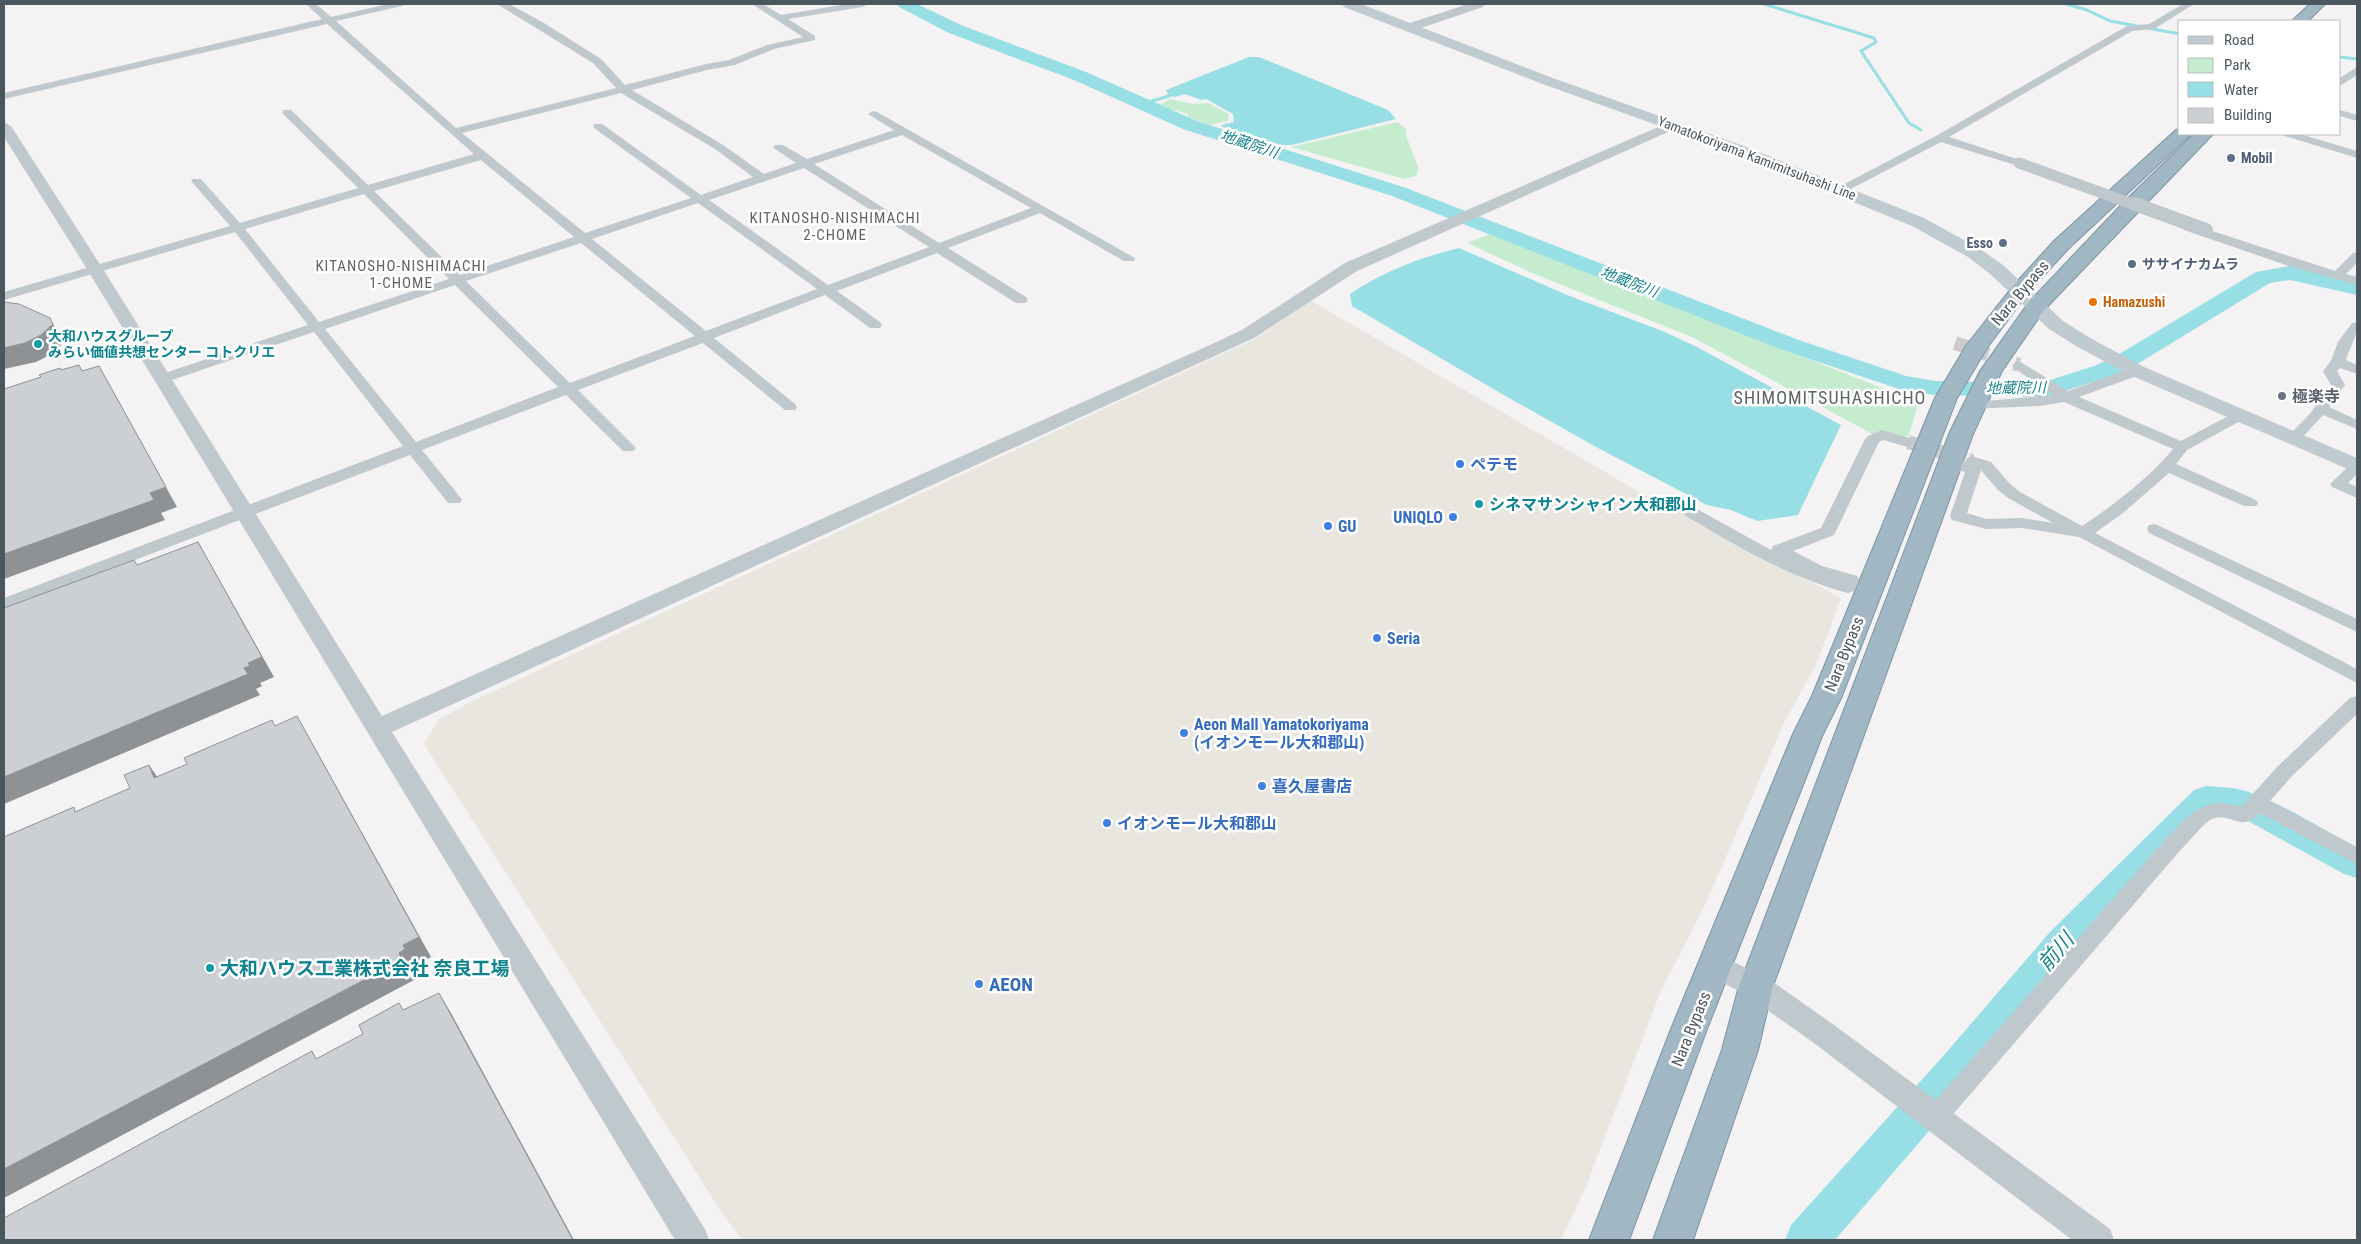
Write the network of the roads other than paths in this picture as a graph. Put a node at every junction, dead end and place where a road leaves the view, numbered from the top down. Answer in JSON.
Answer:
{"nodes":[{"id":1,"x":311,"y":4,"type":"edge"},
{"id":2,"x":399,"y":4,"type":"edge"},
{"id":3,"x":502,"y":4,"type":"edge"},
{"id":4,"x":757,"y":4,"type":"edge"},
{"id":5,"x":863,"y":4,"type":"edge"},
{"id":6,"x":1350,"y":4,"type":"edge"},
{"id":7,"x":1479,"y":4,"type":"edge"},
{"id":8,"x":2164,"y":4,"type":"edge"},
{"id":9,"x":2185,"y":6,"type":"edge"},
{"id":10,"x":2324,"y":7,"type":"edge"},
{"id":11,"x":778,"y":18,"type":"junction"},
{"id":12,"x":330,"y":20,"type":"junction"},
{"id":13,"x":2302,"y":20,"type":"edge"},
{"id":14,"x":2318,"y":20,"type":"edge"},
{"id":15,"x":1411,"y":27,"type":"junction"},
{"id":16,"x":2357,"y":70,"type":"edge"},
{"id":17,"x":2341,"y":82,"type":"edge"},
{"id":18,"x":624,"y":89,"type":"junction"},
{"id":19,"x":4,"y":96,"type":"edge"},
{"id":20,"x":287,"y":112,"type":"dead end"},
{"id":21,"x":2341,"y":112,"type":"edge"},
{"id":22,"x":873,"y":114,"type":"dead end"},
{"id":23,"x":2357,"y":118,"type":"edge"},
{"id":24,"x":1672,"y":125,"type":"junction"},
{"id":25,"x":4,"y":126,"type":"edge"},
{"id":26,"x":598,"y":126,"type":"dead end"},
{"id":27,"x":454,"y":132,"type":"junction"},
{"id":28,"x":903,"y":132,"type":"junction"},
{"id":29,"x":2181,"y":135,"type":"edge"},
{"id":30,"x":2203,"y":135,"type":"edge"},
{"id":31,"x":2293,"y":135,"type":"edge"},
{"id":32,"x":1940,"y":138,"type":"junction"},
{"id":33,"x":779,"y":147,"type":"dead end"},
{"id":34,"x":2356,"y":153,"type":"edge"},
{"id":35,"x":484,"y":155,"type":"junction"},
{"id":36,"x":804,"y":164,"type":"junction"},
{"id":37,"x":762,"y":178,"type":"junction"},
{"id":38,"x":197,"y":181,"type":"dead end"},
{"id":39,"x":367,"y":190,"type":"junction"},
{"id":40,"x":1839,"y":190,"type":"junction"},
{"id":41,"x":699,"y":199,"type":"junction"},
{"id":42,"x":2131,"y":206,"type":"junction"},
{"id":43,"x":1040,"y":208,"type":"junction"},
{"id":44,"x":238,"y":228,"type":"junction"},
{"id":45,"x":584,"y":237,"type":"junction"},
{"id":46,"x":937,"y":248,"type":"junction"},
{"id":47,"x":2357,"y":256,"type":"edge"},
{"id":48,"x":1129,"y":258,"type":"dead end"},
{"id":49,"x":2294,"y":263,"type":"junction"},
{"id":50,"x":95,"y":269,"type":"junction"},
{"id":51,"x":2337,"y":276,"type":"junction"},
{"id":52,"x":457,"y":280,"type":"junction"},
{"id":53,"x":2357,"y":281,"type":"edge"},
{"id":54,"x":826,"y":290,"type":"junction"},
{"id":55,"x":2020,"y":290,"type":"junction"},
{"id":56,"x":4,"y":296,"type":"edge"},
{"id":57,"x":1021,"y":300,"type":"dead end"},
{"id":58,"x":2036,"y":306,"type":"junction"},
{"id":59,"x":875,"y":324,"type":"dead end"},
{"id":60,"x":316,"y":326,"type":"junction"},
{"id":61,"x":2357,"y":326,"type":"edge"},
{"id":62,"x":704,"y":336,"type":"junction"},
{"id":63,"x":2338,"y":362,"type":"junction"},
{"id":64,"x":2019,"y":365,"type":"tunnel mouth"},
{"id":65,"x":2135,"y":370,"type":"junction"},
{"id":66,"x":2357,"y":370,"type":"edge"},
{"id":67,"x":161,"y":378,"type":"junction"},
{"id":68,"x":567,"y":389,"type":"junction"},
{"id":69,"x":2062,"y":395,"type":"junction"},
{"id":70,"x":1965,"y":402,"type":"junction"},
{"id":71,"x":790,"y":407,"type":"dead end"},
{"id":72,"x":2321,"y":409,"type":"junction"},
{"id":73,"x":2239,"y":416,"type":"junction"},
{"id":74,"x":2357,"y":425,"type":"edge"},
{"id":75,"x":2293,"y":439,"type":"junction"},
{"id":76,"x":1908,"y":442,"type":"tunnel mouth"},
{"id":77,"x":2182,"y":447,"type":"junction"},
{"id":78,"x":628,"y":448,"type":"dead end"},
{"id":79,"x":414,"y":449,"type":"junction"},
{"id":80,"x":1961,"y":462,"type":"junction"},
{"id":81,"x":2167,"y":466,"type":"junction"},
{"id":82,"x":2357,"y":466,"type":"edge"},
{"id":83,"x":2357,"y":493,"type":"edge"},
{"id":84,"x":454,"y":500,"type":"dead end"},
{"id":85,"x":2250,"y":503,"type":"dead end"},
{"id":86,"x":1682,"y":507,"type":"dead end"},
{"id":87,"x":245,"y":513,"type":"junction"},
{"id":88,"x":2155,"y":529,"type":"dead end"},
{"id":89,"x":2083,"y":533,"type":"junction"},
{"id":90,"x":4,"y":604,"type":"edge"},
{"id":91,"x":2357,"y":626,"type":"edge"},
{"id":92,"x":2357,"y":677,"type":"edge"},
{"id":93,"x":2357,"y":702,"type":"edge"},
{"id":94,"x":376,"y":729,"type":"junction"},
{"id":95,"x":2251,"y":810,"type":"junction"},
{"id":96,"x":2357,"y":856,"type":"edge"},
{"id":97,"x":1716,"y":966,"type":"junction"},
{"id":98,"x":1756,"y":986,"type":"junction"},
{"id":99,"x":1935,"y":1118,"type":"junction"},
{"id":100,"x":693,"y":1240,"type":"edge"},
{"id":101,"x":1609,"y":1240,"type":"edge"},
{"id":102,"x":1673,"y":1240,"type":"edge"},
{"id":103,"x":2098,"y":1240,"type":"edge"}],
"edges":[{"from":1,"to":12,"type":"street"},
{"from":2,"to":12,"type":"street"},
{"from":3,"to":18,"type":"street"},
{"from":4,"to":11,"type":"street"},
{"from":5,"to":11,"type":"street"},
{"from":6,"to":15,"type":"main road","name":"Yamatokoriyama Kamimitsuhashi Line"},
{"from":7,"to":15,"type":"street"},
{"from":8,"to":9,"type":"street"},
{"from":9,"to":32,"type":"street"},
{"from":10,"to":13,"type":"highway"},
{"from":10,"to":14,"type":"highway"},
{"from":11,"to":18,"type":"street"},
{"from":12,"to":19,"type":"street"},
{"from":12,"to":27,"type":"street"},
{"from":15,"to":24,"type":"main road","name":"Yamatokoriyama Kamimitsuhashi Line"},
{"from":16,"to":17,"type":"street"},
{"from":18,"to":27,"type":"street"},
{"from":18,"to":37,"type":"street"},
{"from":20,"to":39,"type":"street"},
{"from":21,"to":23,"type":"street"},
{"from":22,"to":28,"type":"street"},
{"from":24,"to":40,"type":"main road","name":"Yamatokoriyama Kamimitsuhashi Line"},
{"from":24,"to":94,"type":"street"},
{"from":25,"to":50,"type":"street"},
{"from":26,"to":41,"type":"street"},
{"from":27,"to":35,"type":"street"},
{"from":28,"to":36,"type":"street"},
{"from":28,"to":43,"type":"street"},
{"from":29,"to":55,"type":"highway","name":"Nara Bypass"},
{"from":30,"to":42,"type":"highway","name":"Nara Bypass"},
{"from":31,"to":34,"type":"street"},
{"from":32,"to":40,"type":"street"},
{"from":32,"to":49,"type":"street","bridge":true},
{"from":33,"to":36,"type":"street"},
{"from":35,"to":39,"type":"street"},
{"from":35,"to":45,"type":"street"},
{"from":36,"to":37,"type":"street"},
{"from":36,"to":46,"type":"street"},
{"from":37,"to":41,"type":"street"},
{"from":38,"to":44,"type":"street"},
{"from":39,"to":44,"type":"street"},
{"from":39,"to":52,"type":"street"},
{"from":40,"to":55,"type":"main road","name":"Yamatokoriyama Kamimitsuhashi Line"},
{"from":41,"to":45,"type":"street"},
{"from":41,"to":54,"type":"street"},
{"from":42,"to":49,"type":"street"},
{"from":42,"to":58,"type":"highway","name":"Nara Bypass"},
{"from":43,"to":46,"type":"street"},
{"from":43,"to":48,"type":"street"},
{"from":44,"to":50,"type":"street"},
{"from":44,"to":60,"type":"street"},
{"from":45,"to":52,"type":"street"},
{"from":45,"to":62,"type":"street"},
{"from":46,"to":54,"type":"street"},
{"from":46,"to":57,"type":"street"},
{"from":47,"to":51,"type":"street"},
{"from":49,"to":51,"type":"street"},
{"from":50,"to":56,"type":"street"},
{"from":50,"to":67,"type":"street"},
{"from":51,"to":53,"type":"street"},
{"from":52,"to":60,"type":"street"},
{"from":52,"to":68,"type":"street"},
{"from":54,"to":59,"type":"street"},
{"from":54,"to":62,"type":"street"},
{"from":55,"to":58,"type":"main road","name":"Yamatokoriyama Kamimitsuhashi Line"},
{"from":55,"to":70,"type":"highway","name":"Nara Bypass"},
{"from":58,"to":65,"type":"main road","name":"Yamatokoriyama Kamimitsuhashi Line"},
{"from":58,"to":70,"type":"highway","name":"Nara Bypass"},
{"from":60,"to":67,"type":"street"},
{"from":60,"to":79,"type":"street"},
{"from":61,"to":63,"type":"street"},
{"from":62,"to":68,"type":"street"},
{"from":62,"to":71,"type":"street"},
{"from":63,"to":66,"type":"street"},
{"from":63,"to":72,"type":"street"},
{"from":64,"to":69,"type":"street"},
{"from":65,"to":69,"type":"street"},
{"from":65,"to":73,"type":"main road","name":"Yamatokoriyama Kamimitsuhashi Line"},
{"from":67,"to":87,"type":"street"},
{"from":68,"to":78,"type":"street"},
{"from":68,"to":79,"type":"street"},
{"from":69,"to":70,"type":"street"},
{"from":69,"to":77,"type":"street"},
{"from":70,"to":80,"type":"highway","name":"Nara Bypass"},
{"from":70,"to":97,"type":"highway","name":"Nara Bypass"},
{"from":72,"to":74,"type":"street"},
{"from":72,"to":75,"type":"street"},
{"from":73,"to":75,"type":"main road","name":"Yamatokoriyama Kamimitsuhashi Line"},
{"from":73,"to":77,"type":"street"},
{"from":75,"to":82,"type":"main road","name":"Yamatokoriyama Kamimitsuhashi Line"},
{"from":76,"to":86,"type":"street"},
{"from":77,"to":81,"type":"street"},
{"from":79,"to":84,"type":"street"},
{"from":79,"to":87,"type":"street"},
{"from":80,"to":89,"type":"street"},
{"from":80,"to":89,"type":"street"},
{"from":80,"to":98,"type":"highway","name":"Nara Bypass"},
{"from":81,"to":85,"type":"street"},
{"from":81,"to":89,"type":"street"},
{"from":82,"to":83,"type":"street"},
{"from":87,"to":90,"type":"street"},
{"from":87,"to":94,"type":"street"},
{"from":88,"to":91,"type":"street"},
{"from":89,"to":92,"type":"street"},
{"from":93,"to":95,"type":"street"},
{"from":94,"to":100,"type":"street"},
{"from":95,"to":96,"type":"street"},
{"from":95,"to":99,"type":"street"},
{"from":97,"to":98,"type":"street"},
{"from":97,"to":101,"type":"highway","name":"Nara Bypass"},
{"from":98,"to":99,"type":"street"},
{"from":98,"to":102,"type":"highway","name":"Nara Bypass"},
{"from":99,"to":103,"type":"street"}]}
